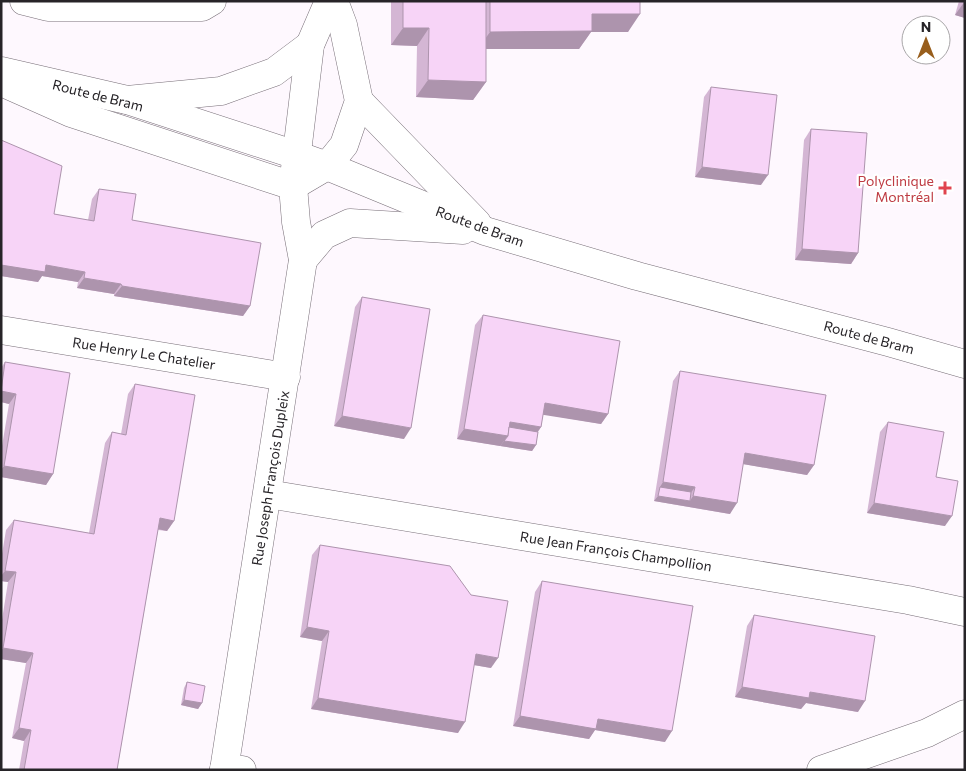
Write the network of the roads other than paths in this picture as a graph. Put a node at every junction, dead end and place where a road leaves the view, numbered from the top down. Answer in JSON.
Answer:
{"nodes":[{"id":1,"x":24,"y":1,"type":"edge"},
{"id":2,"x":212,"y":1,"type":"edge"},
{"id":3,"x":328,"y":1,"type":"edge"},
{"id":4,"x":334,"y":1,"type":"edge"},
{"id":5,"x":310,"y":45,"type":"junction"},
{"id":6,"x":1,"y":71,"type":"edge"},
{"id":7,"x":1,"y":82,"type":"edge"},
{"id":8,"x":126,"y":100,"type":"junction"},
{"id":9,"x":359,"y":101,"type":"junction"},
{"id":10,"x":296,"y":155,"type":"junction"},
{"id":11,"x":327,"y":166,"type":"junction"},
{"id":12,"x":293,"y":186,"type":"junction"},
{"id":13,"x":485,"y":231,"type":"junction"},
{"id":14,"x":303,"y":260,"type":"junction"},
{"id":15,"x":1,"y":330,"type":"edge"},
{"id":16,"x":965,"y":364,"type":"edge"},
{"id":17,"x":286,"y":377,"type":"junction"},
{"id":18,"x":268,"y":494,"type":"junction"},
{"id":19,"x":965,"y":612,"type":"edge"},
{"id":20,"x":965,"y":714,"type":"edge"},
{"id":21,"x":230,"y":770,"type":"edge"},
{"id":22,"x":821,"y":770,"type":"edge"}],
"edges":[{"from":1,"to":2,"type":"main road"},
{"from":3,"to":5,"type":"main road","name":"Rue Joseph François Dupleix"},
{"from":4,"to":9,"type":"main road"},
{"from":5,"to":8,"type":"main road"},
{"from":5,"to":10,"type":"main road","name":"Rue Joseph François Dupleix"},
{"from":6,"to":8,"type":"main road","name":"Route de Bram"},
{"from":7,"to":12,"type":"main road"},
{"from":8,"to":10,"type":"main road","name":"Route de Bram"},
{"from":9,"to":11,"type":"main road"},
{"from":9,"to":13,"type":"main road"},
{"from":10,"to":11,"type":"main road","name":"Route de Bram"},
{"from":10,"to":12,"type":"main road","name":"Rue Joseph François Dupleix"},
{"from":11,"to":12,"type":"main road"},
{"from":11,"to":13,"type":"main road","name":"Route de Bram"},
{"from":12,"to":14,"type":"main road","name":"Rue Joseph François Dupleix"},
{"from":13,"to":14,"type":"main road"},
{"from":13,"to":16,"type":"main road","name":"Route de Bram"},
{"from":14,"to":17,"type":"main road","name":"Rue Joseph François Dupleix"},
{"from":15,"to":17,"type":"main road","name":"Rue Henry Le Chatelier"},
{"from":17,"to":18,"type":"main road","name":"Rue Joseph François Dupleix"},
{"from":18,"to":19,"type":"main road","name":"Rue Jean François Champollion"},
{"from":18,"to":21,"type":"main road","name":"Rue Joseph François Dupleix"},
{"from":20,"to":22,"type":"main road"}]}
